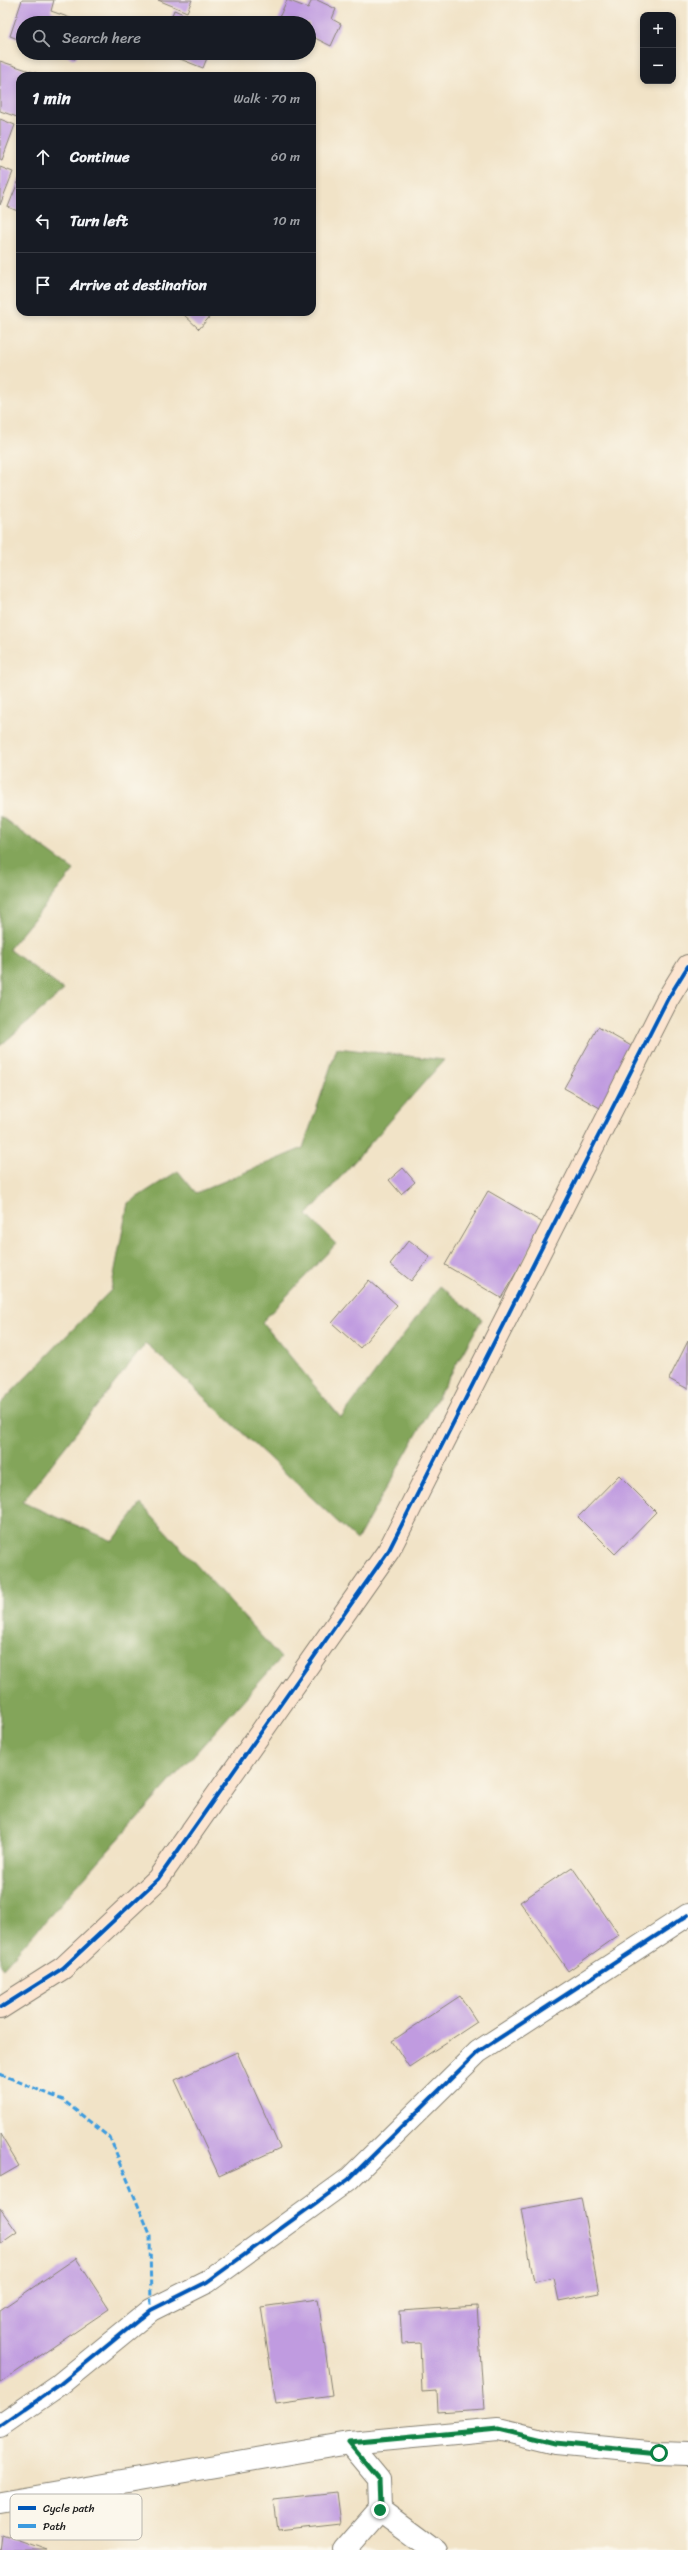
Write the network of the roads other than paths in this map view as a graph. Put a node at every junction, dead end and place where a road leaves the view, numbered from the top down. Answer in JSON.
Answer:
{"nodes":[{"id":1,"x":688,"y":966,"type":"edge"},
{"id":2,"x":688,"y":1914,"type":"edge"},
{"id":3,"x":0,"y":2008,"type":"edge"},
{"id":4,"x":0,"y":2426,"type":"edge"},
{"id":5,"x":349,"y":2443,"type":"junction"},
{"id":6,"x":688,"y":2454,"type":"edge"},
{"id":7,"x":52,"y":2494,"type":"edge"},
{"id":8,"x":10,"y":2501,"type":"edge"},
{"id":9,"x":0,"y":2503,"type":"edge"},
{"id":10,"x":380,"y":2510,"type":"junction"},
{"id":11,"x":345,"y":2550,"type":"edge"},
{"id":12,"x":434,"y":2550,"type":"edge"}],
"edges":[{"from":1,"to":3,"type":"street"},
{"from":2,"to":4,"type":"street"},
{"from":5,"to":6,"type":"street"},
{"from":5,"to":7,"type":"street"},
{"from":5,"to":10,"type":"street"},
{"from":8,"to":9,"type":"street"},
{"from":10,"to":11,"type":"street"},
{"from":10,"to":12,"type":"street"}]}
